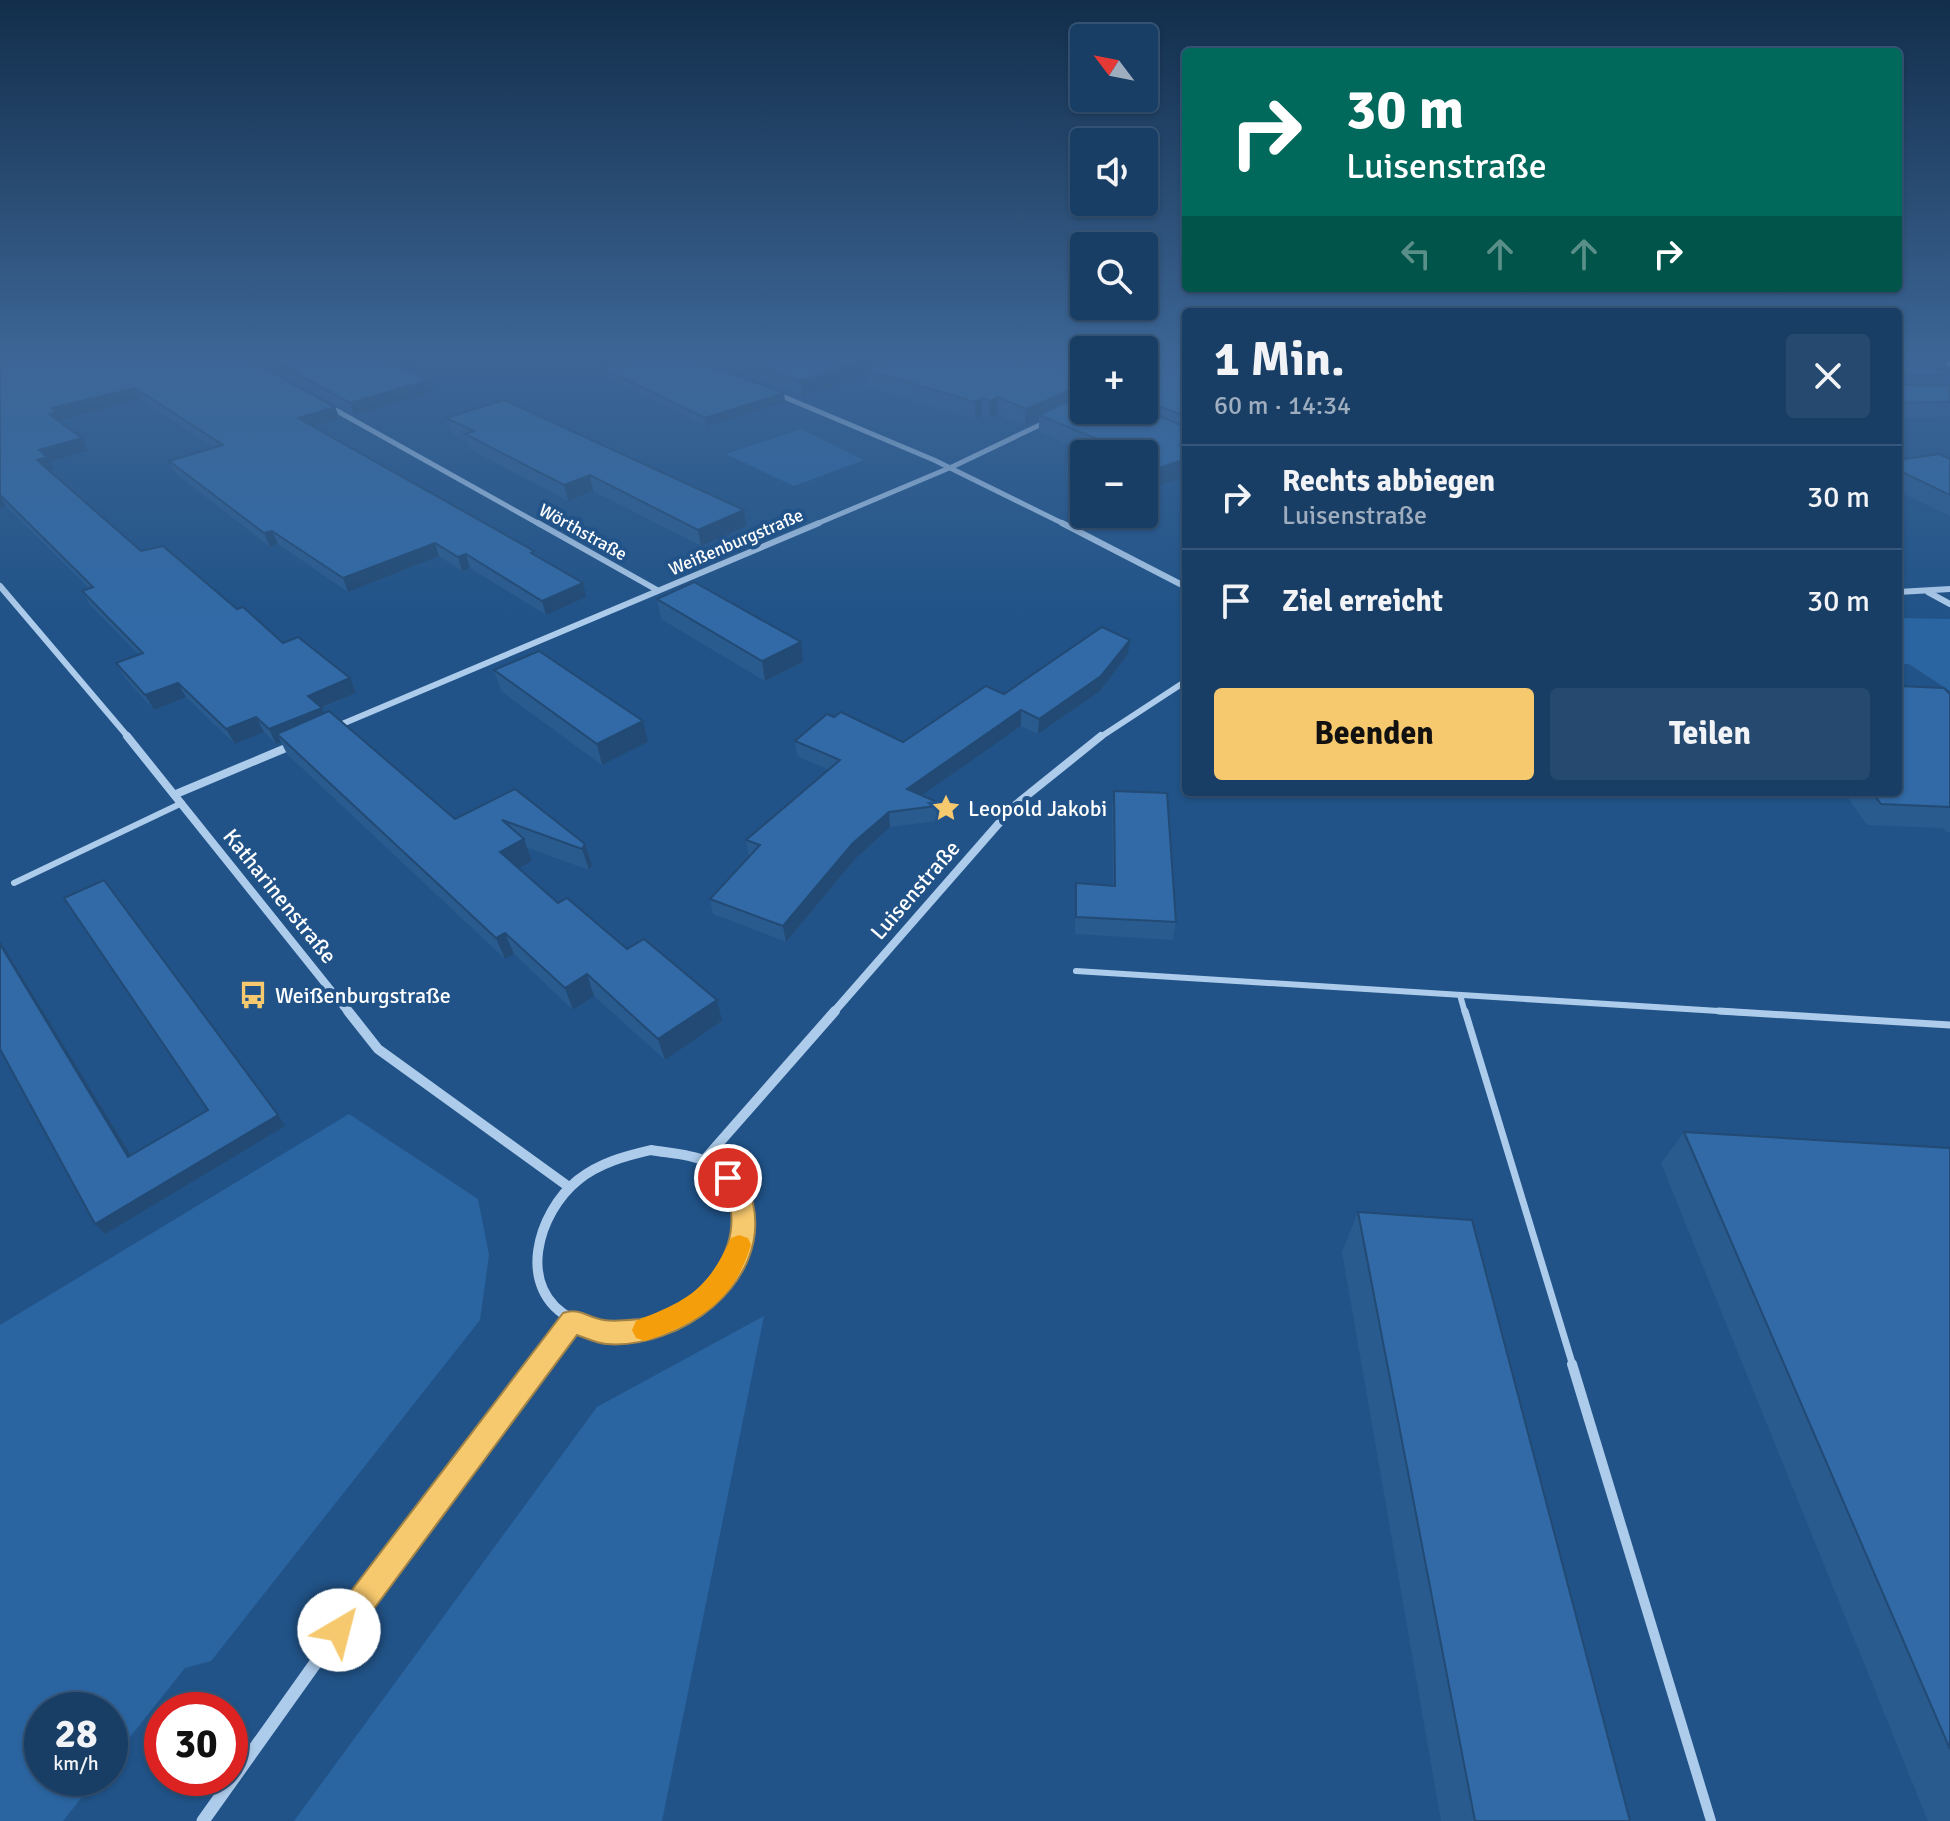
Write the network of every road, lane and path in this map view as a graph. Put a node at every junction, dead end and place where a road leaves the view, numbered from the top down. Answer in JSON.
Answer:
{"nodes":[{"id":1,"x":396,"y":444,"type":"edge"},
{"id":2,"x":905,"y":444,"type":"edge"},
{"id":3,"x":1000,"y":444,"type":"edge"},
{"id":4,"x":954,"y":466,"type":"junction"},
{"id":5,"x":1182,"y":585,"type":"edge"},
{"id":6,"x":0,"y":586,"type":"edge"},
{"id":7,"x":1950,"y":589,"type":"edge"},
{"id":8,"x":657,"y":590,"type":"junction"},
{"id":9,"x":1927,"y":591,"type":"junction"},
{"id":10,"x":1902,"y":592,"type":"edge"},
{"id":11,"x":1950,"y":604,"type":"edge"},
{"id":12,"x":1182,"y":684,"type":"edge"},
{"id":13,"x":322,"y":732,"type":"edge"},
{"id":14,"x":307,"y":739,"type":"edge"},
{"id":15,"x":179,"y":799,"type":"junction"},
{"id":16,"x":14,"y":883,"type":"dead end"},
{"id":17,"x":1076,"y":971,"type":"dead end"},
{"id":18,"x":1460,"y":995,"type":"junction"},
{"id":19,"x":1950,"y":1025,"type":"edge"},
{"id":20,"x":705,"y":1159,"type":"junction"},
{"id":21,"x":569,"y":1187,"type":"junction"},
{"id":22,"x":572,"y":1322,"type":"junction"},
{"id":23,"x":203,"y":1821,"type":"edge"},
{"id":24,"x":1711,"y":1821,"type":"edge"}],
"edges":[{"from":1,"to":8,"type":"street","name":"Wörthstraße"},
{"from":2,"to":4,"type":"street"},
{"from":3,"to":4,"type":"street","name":"Weißenburgstraße"},
{"from":4,"to":5,"type":"street"},
{"from":4,"to":8,"type":"street","name":"Weißenburgstraße"},
{"from":6,"to":15,"type":"street","name":"Katharinenstraße"},
{"from":7,"to":9,"type":"street"},
{"from":8,"to":13,"type":"street","name":"Weißenburgstraße"},
{"from":9,"to":10,"type":"street"},
{"from":9,"to":11,"type":"street"},
{"from":12,"to":20,"type":"street","name":"Luisenstraße"},
{"from":14,"to":15,"type":"street"},
{"from":15,"to":16,"type":"lane"},
{"from":15,"to":21,"type":"street","name":"Katharinenstraße"},
{"from":17,"to":18,"type":"lane"},
{"from":18,"to":19,"type":"lane"},
{"from":18,"to":24,"type":"lane"},
{"from":20,"to":21,"type":"street"},
{"from":20,"to":22,"type":"street"},
{"from":21,"to":22,"type":"street"},
{"from":22,"to":23,"type":"street"}]}
